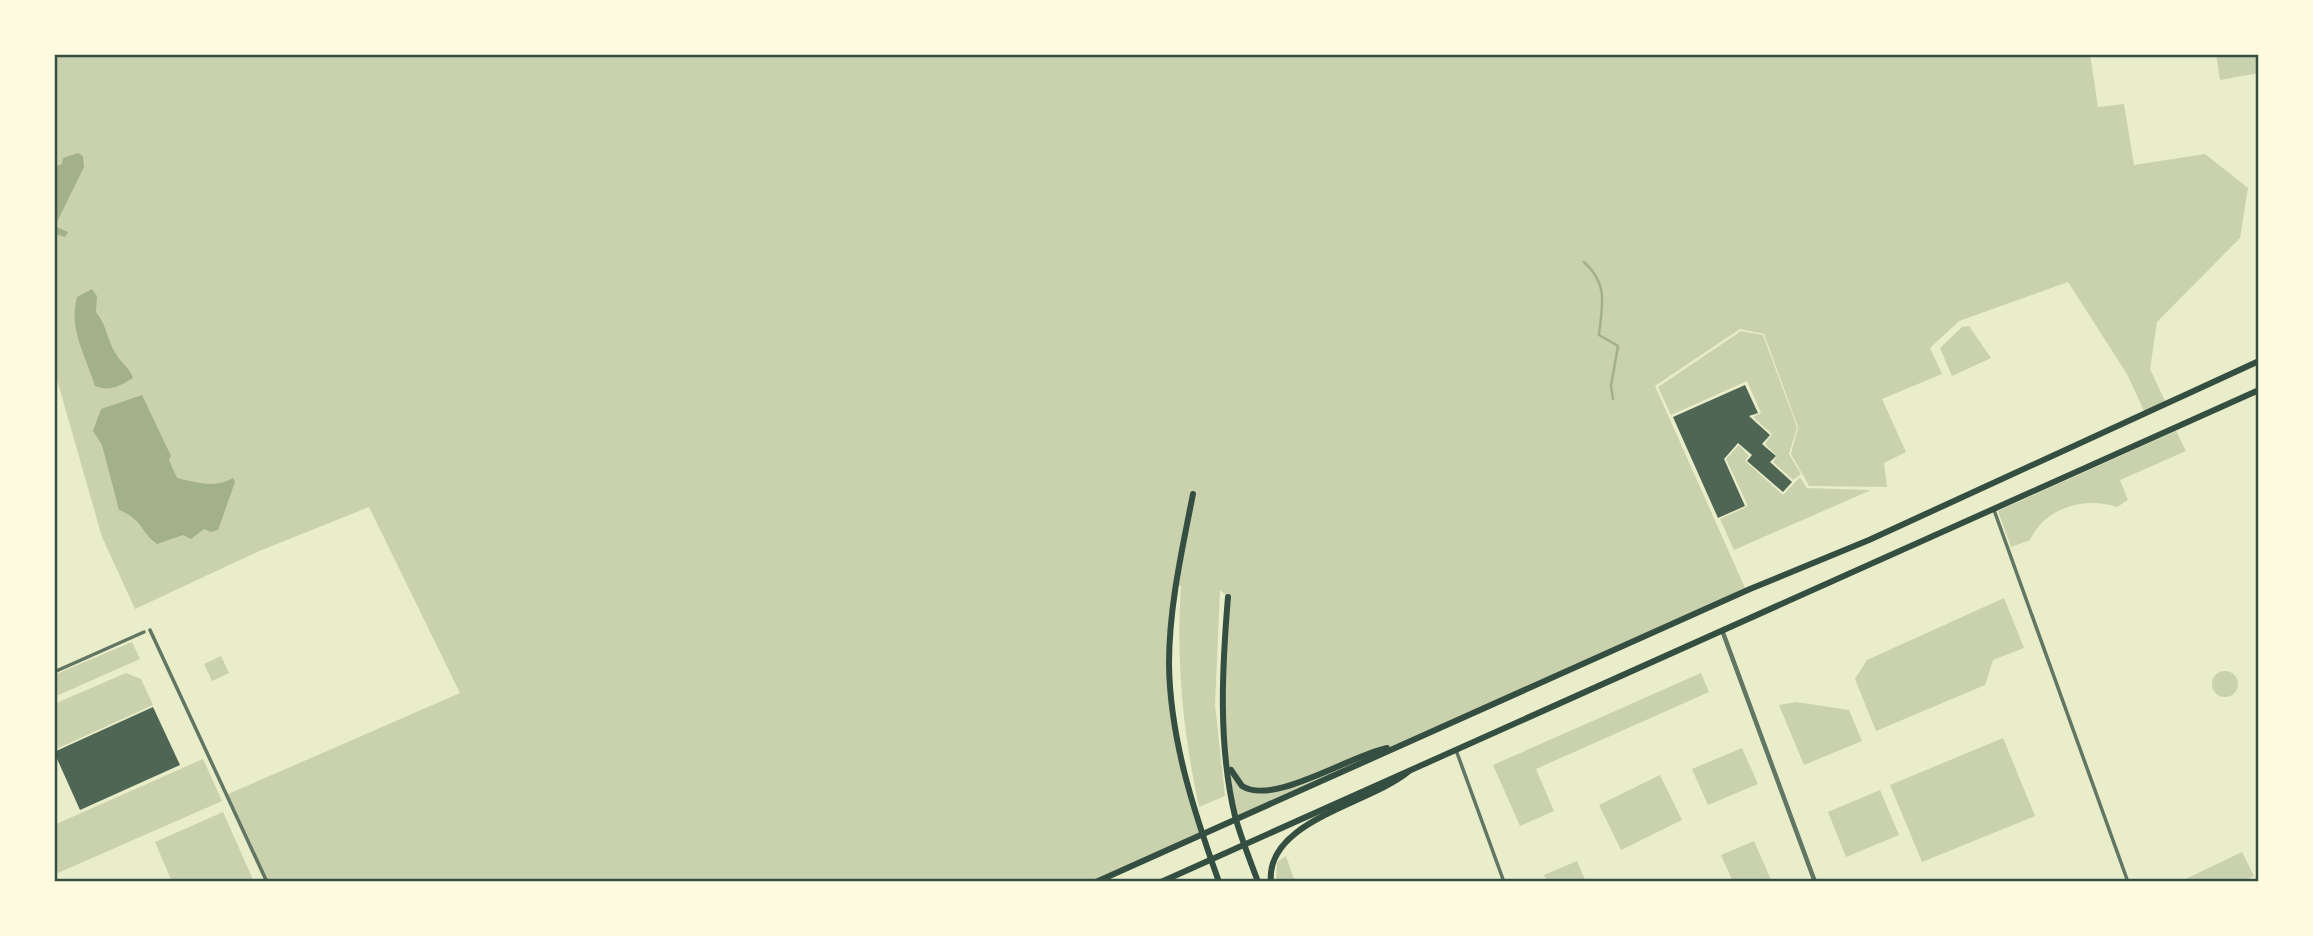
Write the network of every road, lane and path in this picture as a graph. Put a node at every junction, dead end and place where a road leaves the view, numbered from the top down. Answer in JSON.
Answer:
{"nodes":[{"id":1,"x":2259,"y":361,"type":"edge"},
{"id":2,"x":2259,"y":390,"type":"edge"},
{"id":3,"x":1193,"y":494,"type":"dead end"},
{"id":4,"x":1993,"y":509,"type":"junction"},
{"id":5,"x":1228,"y":597,"type":"dead end"},
{"id":6,"x":150,"y":630,"type":"dead end"},
{"id":7,"x":1722,"y":630,"type":"junction"},
{"id":8,"x":145,"y":632,"type":"dead end"},
{"id":9,"x":54,"y":672,"type":"edge"},
{"id":10,"x":1402,"y":744,"type":"junction"},
{"id":11,"x":1455,"y":748,"type":"junction"},
{"id":12,"x":1228,"y":763,"type":"junction"},
{"id":13,"x":1419,"y":764,"type":"junction"},
{"id":14,"x":1236,"y":818,"type":"junction"},
{"id":15,"x":1202,"y":834,"type":"junction"},
{"id":16,"x":1244,"y":844,"type":"junction"},
{"id":17,"x":1211,"y":859,"type":"junction"},
{"id":18,"x":267,"y":882,"type":"edge"},
{"id":19,"x":1096,"y":882,"type":"edge"},
{"id":20,"x":1161,"y":882,"type":"edge"},
{"id":21,"x":1219,"y":882,"type":"edge"},
{"id":22,"x":1258,"y":882,"type":"edge"},
{"id":23,"x":1271,"y":882,"type":"edge"},
{"id":24,"x":1504,"y":882,"type":"edge"},
{"id":25,"x":1815,"y":882,"type":"edge"},
{"id":26,"x":2128,"y":882,"type":"edge"}],
"edges":[{"from":1,"to":10,"type":"main road"},
{"from":2,"to":4,"type":"main road"},
{"from":3,"to":15,"type":"main road"},
{"from":4,"to":7,"type":"main road"},
{"from":4,"to":26,"type":"street"},
{"from":5,"to":12,"type":"main road"},
{"from":6,"to":18,"type":"street"},
{"from":7,"to":11,"type":"main road"},
{"from":7,"to":25,"type":"street"},
{"from":8,"to":9,"type":"street"},
{"from":10,"to":12,"type":"main road"},
{"from":10,"to":14,"type":"main road"},
{"from":11,"to":13,"type":"main road"},
{"from":11,"to":24,"type":"street"},
{"from":12,"to":14,"type":"main road"},
{"from":13,"to":16,"type":"main road"},
{"from":13,"to":23,"type":"main road"},
{"from":14,"to":15,"type":"main road"},
{"from":14,"to":16,"type":"main road"},
{"from":15,"to":17,"type":"main road"},
{"from":15,"to":19,"type":"main road"},
{"from":16,"to":17,"type":"main road"},
{"from":16,"to":22,"type":"main road"},
{"from":17,"to":20,"type":"main road"},
{"from":17,"to":21,"type":"main road"}]}
